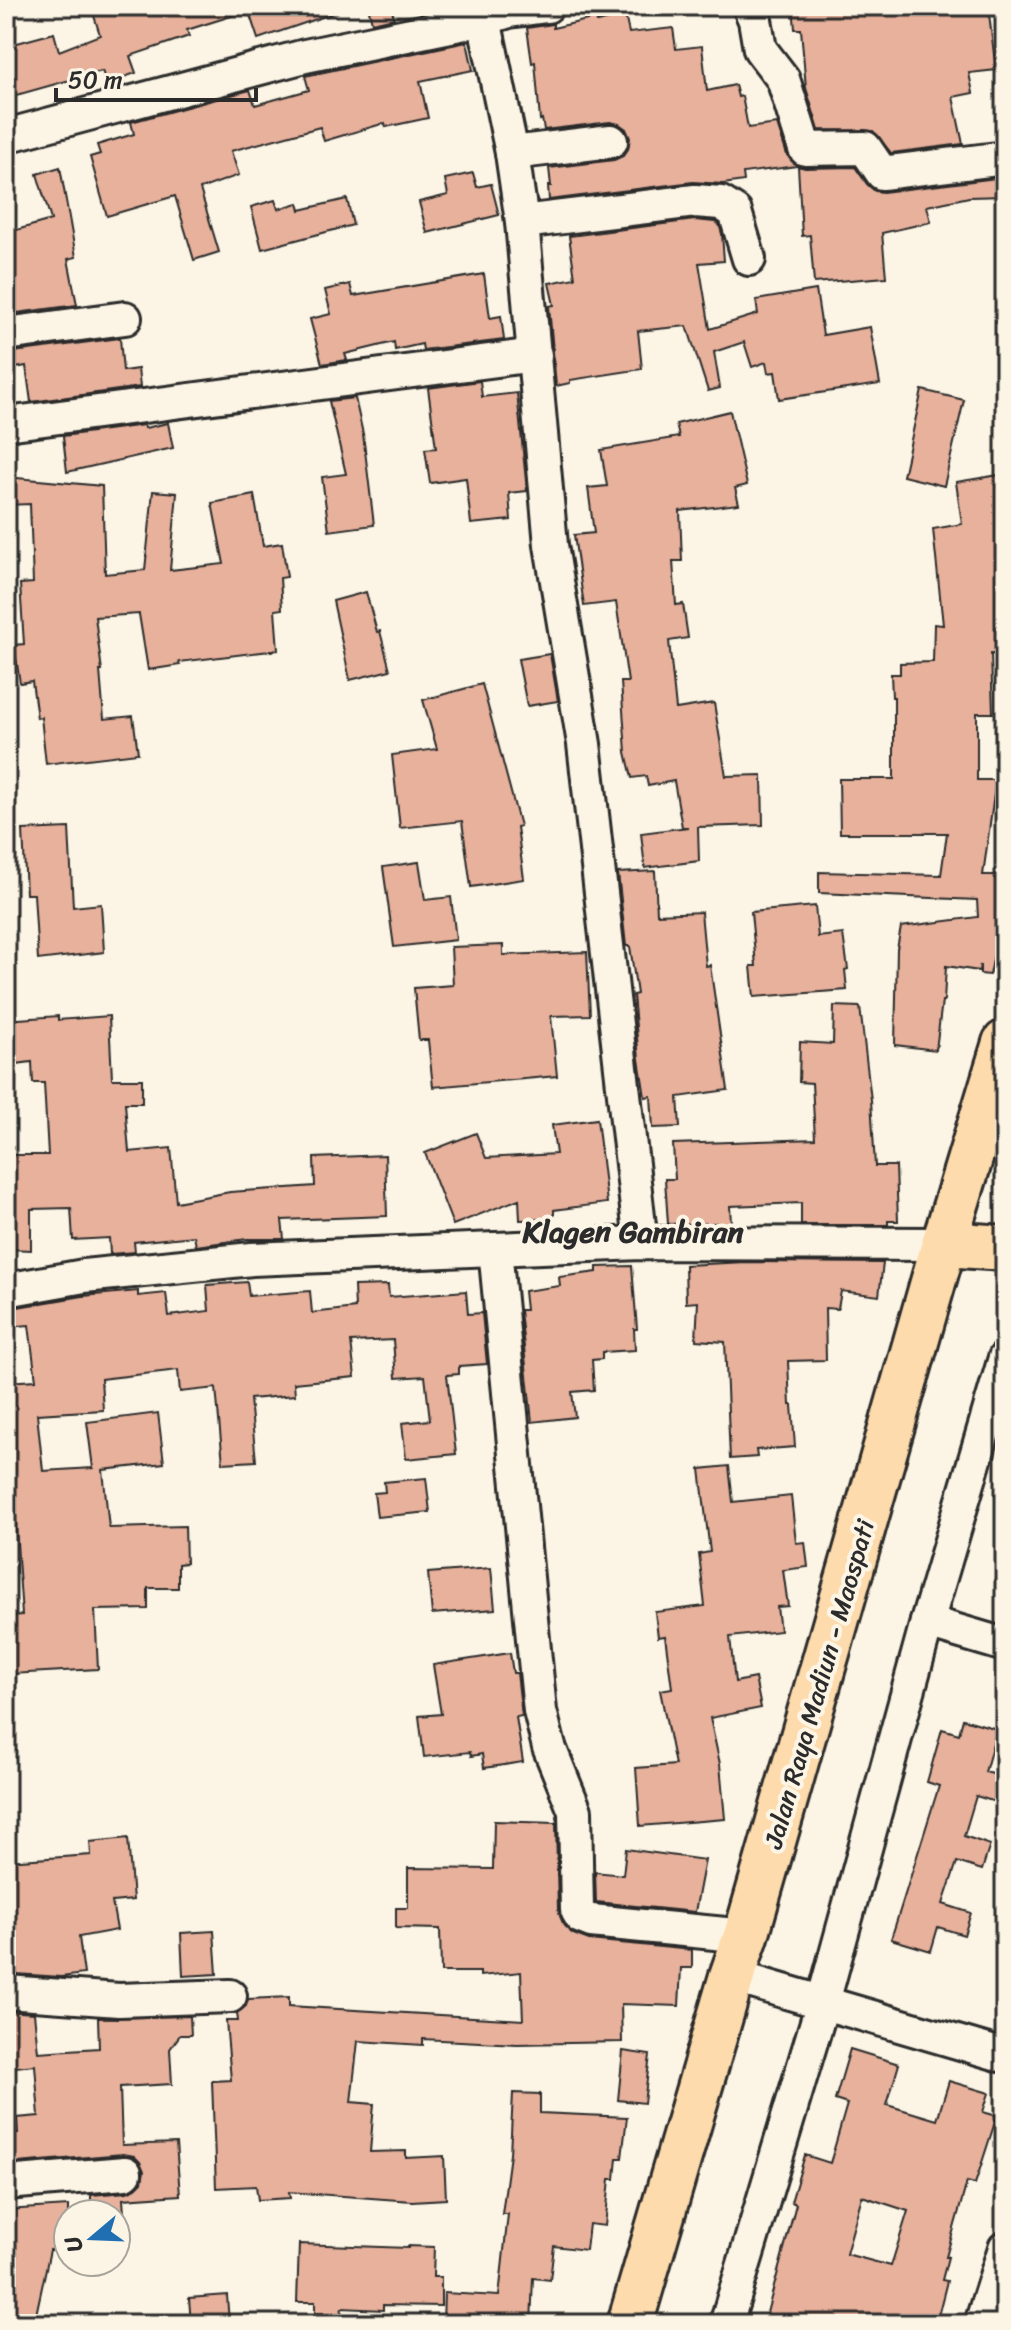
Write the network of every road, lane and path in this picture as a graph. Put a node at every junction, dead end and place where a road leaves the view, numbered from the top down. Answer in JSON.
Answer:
{"nodes":[{"id":1,"x":547,"y":6,"type":"edge"},
{"id":2,"x":749,"y":6,"type":"edge"},
{"id":3,"x":500,"y":12,"type":"edge"},
{"id":4,"x":6,"y":136,"type":"edge"},
{"id":5,"x":611,"y":141,"type":"dead end"},
{"id":6,"x":512,"y":153,"type":"junction"},
{"id":7,"x":1005,"y":158,"type":"edge"},
{"id":8,"x":522,"y":222,"type":"junction"},
{"id":9,"x":749,"y":259,"type":"dead end"},
{"id":10,"x":125,"y":318,"type":"dead end"},
{"id":11,"x":6,"y":334,"type":"edge"},
{"id":12,"x":535,"y":355,"type":"junction"},
{"id":13,"x":6,"y":424,"type":"edge"},
{"id":14,"x":1005,"y":1043,"type":"edge"},
{"id":15,"x":641,"y":1243,"type":"junction"},
{"id":16,"x":944,"y":1244,"type":"junction"},
{"id":17,"x":1005,"y":1248,"type":"edge"},
{"id":18,"x":495,"y":1249,"type":"junction"},
{"id":19,"x":6,"y":1290,"type":"edge"},
{"id":20,"x":1004,"y":1367,"type":"edge"},
{"id":21,"x":927,"y":1622,"type":"junction"},
{"id":22,"x":1005,"y":1645,"type":"edge"},
{"id":23,"x":746,"y":1936,"type":"junction"},
{"id":24,"x":732,"y":1976,"type":"junction"},
{"id":25,"x":6,"y":1992,"type":"edge"},
{"id":26,"x":230,"y":1996,"type":"dead end"},
{"id":27,"x":823,"y":2002,"type":"junction"},
{"id":28,"x":1005,"y":2056,"type":"edge"},
{"id":29,"x":125,"y":2173,"type":"dead end"},
{"id":30,"x":6,"y":2183,"type":"edge"},
{"id":31,"x":1005,"y":2248,"type":"edge"},
{"id":32,"x":630,"y":2324,"type":"edge"},
{"id":33,"x":726,"y":2324,"type":"edge"},
{"id":34,"x":981,"y":2324,"type":"edge"}],
"edges":[{"from":1,"to":3,"type":"street"},
{"from":2,"to":7,"type":"street"},
{"from":3,"to":4,"type":"street"},
{"from":3,"to":6,"type":"street"},
{"from":5,"to":6,"type":"street"},
{"from":6,"to":8,"type":"street"},
{"from":8,"to":9,"type":"street"},
{"from":8,"to":12,"type":"street"},
{"from":10,"to":11,"type":"street"},
{"from":12,"to":13,"type":"street"},
{"from":12,"to":15,"type":"street"},
{"from":14,"to":16,"type":"highway","name":"Jalan Raya Madiun - Maospati"},
{"from":15,"to":16,"type":"street"},
{"from":15,"to":18,"type":"street"},
{"from":16,"to":17,"type":"highway"},
{"from":16,"to":23,"type":"highway","name":"Jalan Raya Madiun - Maospati"},
{"from":18,"to":19,"type":"street"},
{"from":18,"to":23,"type":"street"},
{"from":20,"to":21,"type":"street"},
{"from":21,"to":22,"type":"street"},
{"from":21,"to":27,"type":"street"},
{"from":23,"to":24,"type":"highway","name":"Jalan Raya Madiun - Maospati"},
{"from":24,"to":27,"type":"street"},
{"from":24,"to":32,"type":"highway","name":"Jalan Raya Madiun - Maospati"},
{"from":25,"to":26,"type":"street"},
{"from":27,"to":28,"type":"street"},
{"from":27,"to":33,"type":"street"},
{"from":29,"to":30,"type":"street"},
{"from":31,"to":34,"type":"street"}]}
